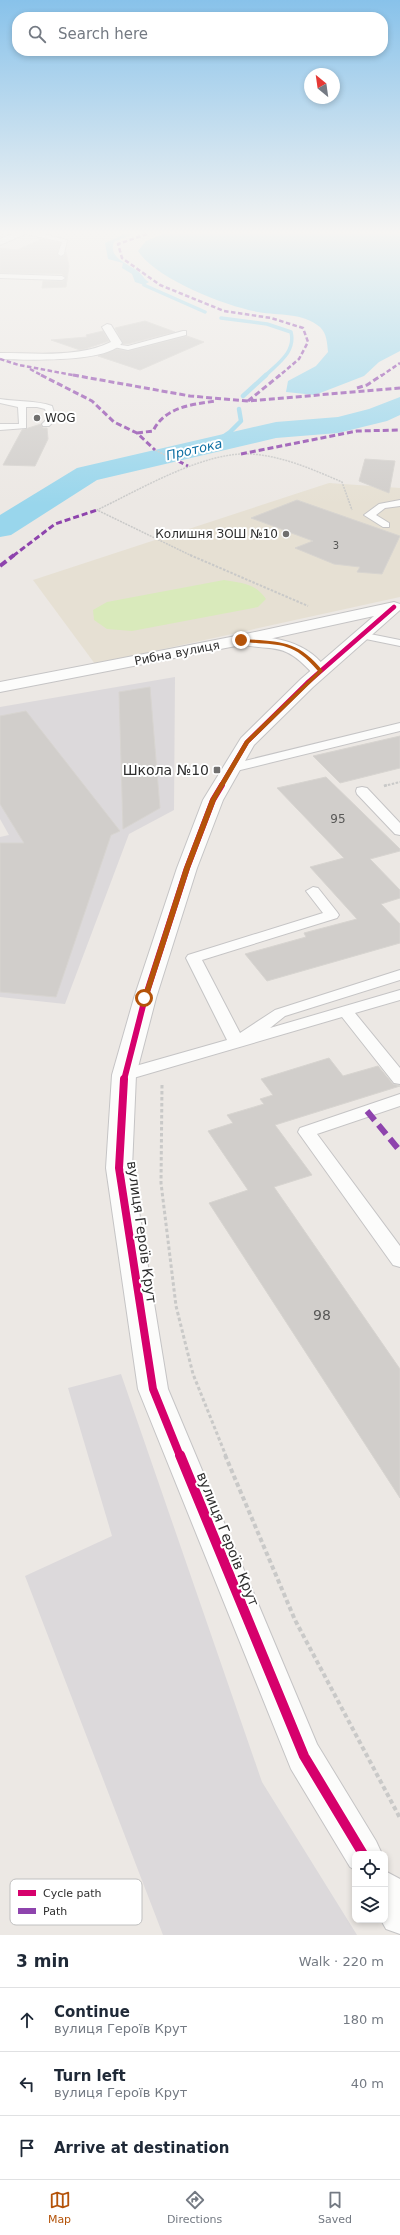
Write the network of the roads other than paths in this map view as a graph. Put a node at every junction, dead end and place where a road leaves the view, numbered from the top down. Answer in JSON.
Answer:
{"nodes":[{"id":1,"x":107,"y":327,"type":"dead end"},
{"id":2,"x":183,"y":334,"type":"dead end"},
{"id":3,"x":113,"y":346,"type":"junction"},
{"id":4,"x":0,"y":356,"type":"edge"},
{"id":5,"x":0,"y":401,"type":"edge"},
{"id":6,"x":22,"y":405,"type":"junction"},
{"id":7,"x":46,"y":424,"type":"dead end"},
{"id":8,"x":0,"y":426,"type":"edge"},
{"id":9,"x":400,"y":503,"type":"edge"},
{"id":10,"x":386,"y":524,"type":"dead end"},
{"id":11,"x":397,"y":607,"type":"edge"},
{"id":12,"x":360,"y":635,"type":"junction"},
{"id":13,"x":241,"y":640,"type":"junction"},
{"id":14,"x":400,"y":643,"type":"edge"},
{"id":15,"x":320,"y":671,"type":"junction"},
{"id":16,"x":0,"y":687,"type":"edge"},
{"id":17,"x":400,"y":727,"type":"edge"},
{"id":18,"x":232,"y":768,"type":"junction"},
{"id":19,"x":362,"y":791,"type":"dead end"},
{"id":20,"x":400,"y":831,"type":"edge"},
{"id":21,"x":313,"y":891,"type":"dead end"},
{"id":22,"x":400,"y":975,"type":"edge"},
{"id":23,"x":400,"y":995,"type":"edge"},
{"id":24,"x":345,"y":1012,"type":"junction"},
{"id":25,"x":237,"y":1043,"type":"junction"},
{"id":26,"x":124,"y":1075,"type":"junction"},
{"id":27,"x":400,"y":1078,"type":"edge"},
{"id":28,"x":400,"y":1100,"type":"edge"},
{"id":29,"x":400,"y":1260,"type":"edge"},
{"id":30,"x":361,"y":1851,"type":"edge"},
{"id":31,"x":388,"y":1895,"type":"edge"},
{"id":32,"x":400,"y":1915,"type":"edge"}],
"edges":[{"from":1,"to":3,"type":"street"},
{"from":2,"to":3,"type":"lane"},
{"from":3,"to":4,"type":"street"},
{"from":5,"to":6,"type":"lane"},
{"from":6,"to":7,"type":"lane"},
{"from":6,"to":8,"type":"lane"},
{"from":9,"to":10,"type":"lane"},
{"from":11,"to":12,"type":"street","name":"вулиця Героїв Крут"},
{"from":11,"to":13,"type":"street","name":"Рибна вулиця"},
{"from":12,"to":14,"type":"lane"},
{"from":12,"to":15,"type":"street","name":"вулиця Героїв Крут"},
{"from":13,"to":15,"type":"street"},
{"from":13,"to":16,"type":"street","name":"Рибна вулиця"},
{"from":15,"to":18,"type":"street","name":"вулиця Героїв Крут"},
{"from":17,"to":18,"type":"lane"},
{"from":18,"to":26,"type":"street","name":"вулиця Героїв Крут"},
{"from":19,"to":20,"type":"lane"},
{"from":21,"to":25,"type":"lane"},
{"from":22,"to":25,"type":"lane"},
{"from":23,"to":24,"type":"lane"},
{"from":24,"to":25,"type":"lane"},
{"from":24,"to":27,"type":"lane"},
{"from":25,"to":26,"type":"lane"},
{"from":26,"to":30,"type":"street","name":"вулиця Героїв Крут"},
{"from":28,"to":29,"type":"lane"},
{"from":31,"to":32,"type":"street"}]}
